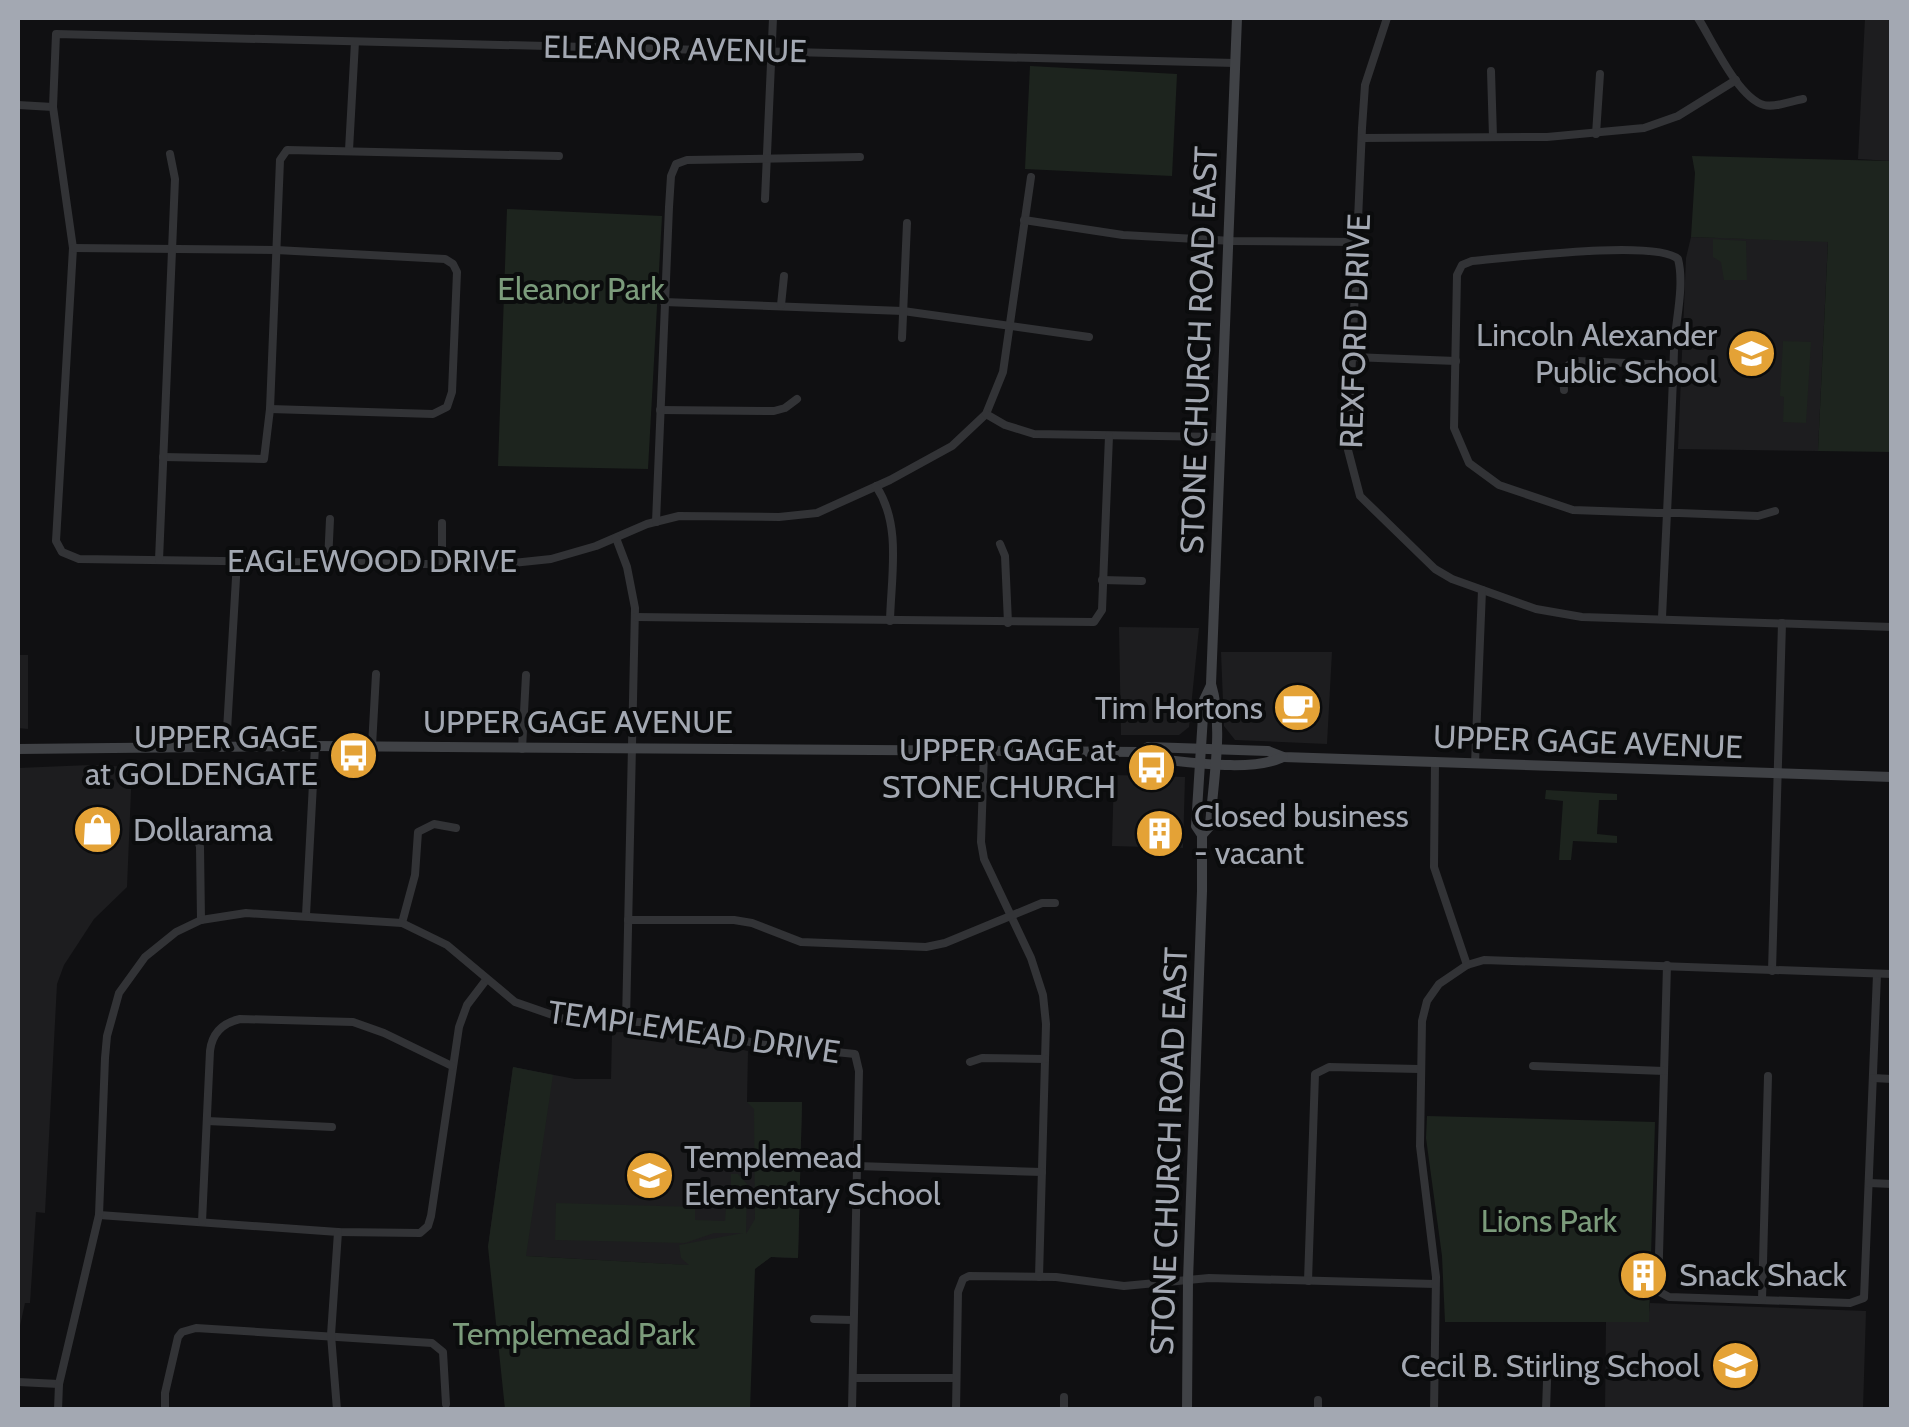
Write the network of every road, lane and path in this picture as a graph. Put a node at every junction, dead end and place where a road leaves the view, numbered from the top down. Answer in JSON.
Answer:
{"nodes":[{"id":1,"x":773,"y":18,"type":"edge"},
{"id":2,"x":1237,"y":18,"type":"edge"},
{"id":3,"x":1387,"y":18,"type":"edge"},
{"id":4,"x":1698,"y":18,"type":"edge"},
{"id":5,"x":56,"y":34,"type":"joint"},
{"id":6,"x":355,"y":42,"type":"junction"},
{"id":7,"x":771,"y":50,"type":"junction"},
{"id":8,"x":1235,"y":63,"type":"junction"},
{"id":9,"x":1491,"y":71,"type":"dead end"},
{"id":10,"x":1600,"y":74,"type":"dead end"},
{"id":11,"x":1736,"y":80,"type":"junction"},
{"id":12,"x":1803,"y":99,"type":"dead end"},
{"id":13,"x":18,"y":105,"type":"edge"},
{"id":14,"x":53,"y":106,"type":"junction"},
{"id":15,"x":1596,"y":134,"type":"junction"},
{"id":16,"x":1493,"y":137,"type":"junction"},
{"id":17,"x":1362,"y":138,"type":"junction"},
{"id":18,"x":349,"y":150,"type":"junction"},
{"id":19,"x":170,"y":154,"type":"dead end"},
{"id":20,"x":559,"y":156,"type":"dead end"},
{"id":21,"x":860,"y":157,"type":"dead end"},
{"id":22,"x":765,"y":160,"type":"junction"},
{"id":23,"x":1031,"y":177,"type":"dead end"},
{"id":24,"x":765,"y":199,"type":"dead end"},
{"id":25,"x":1024,"y":220,"type":"junction"},
{"id":26,"x":907,"y":223,"type":"dead end"},
{"id":27,"x":1228,"y":241,"type":"junction"},
{"id":28,"x":1357,"y":242,"type":"junction"},
{"id":29,"x":73,"y":248,"type":"junction"},
{"id":30,"x":173,"y":249,"type":"junction"},
{"id":31,"x":276,"y":250,"type":"junction"},
{"id":32,"x":784,"y":276,"type":"dead end"},
{"id":33,"x":664,"y":302,"type":"junction"},
{"id":34,"x":782,"y":305,"type":"junction"},
{"id":35,"x":903,"y":311,"type":"junction"},
{"id":36,"x":1010,"y":327,"type":"junction"},
{"id":37,"x":902,"y":338,"type":"dead end"},
{"id":38,"x":1089,"y":338,"type":"dead end"},
{"id":39,"x":1352,"y":357,"type":"junction"},
{"id":40,"x":1456,"y":360,"type":"junction"},
{"id":41,"x":1674,"y":366,"type":"junction"},
{"id":42,"x":1564,"y":390,"type":"dead end"},
{"id":43,"x":797,"y":399,"type":"dead end"},
{"id":44,"x":270,"y":408,"type":"junction"},
{"id":45,"x":660,"y":410,"type":"junction"},
{"id":46,"x":986,"y":414,"type":"junction"},
{"id":47,"x":1110,"y":436,"type":"junction"},
{"id":48,"x":1220,"y":437,"type":"junction"},
{"id":49,"x":163,"y":457,"type":"junction"},
{"id":50,"x":876,"y":486,"type":"junction"},
{"id":51,"x":1775,"y":511,"type":"dead end"},
{"id":52,"x":1667,"y":513,"type":"junction"},
{"id":53,"x":330,"y":518,"type":"dead end"},
{"id":54,"x":656,"y":522,"type":"junction"},
{"id":55,"x":442,"y":523,"type":"dead end"},
{"id":56,"x":616,"y":538,"type":"junction"},
{"id":57,"x":1000,"y":544,"type":"dead end"},
{"id":58,"x":159,"y":560,"type":"junction"},
{"id":59,"x":237,"y":561,"type":"junction"},
{"id":60,"x":328,"y":562,"type":"junction"},
{"id":61,"x":442,"y":563,"type":"junction"},
{"id":62,"x":1102,"y":580,"type":"junction"},
{"id":63,"x":1142,"y":581,"type":"dead end"},
{"id":64,"x":1482,"y":590,"type":"junction"},
{"id":65,"x":635,"y":617,"type":"junction"},
{"id":66,"x":1662,"y":618,"type":"junction"},
{"id":67,"x":890,"y":621,"type":"junction"},
{"id":68,"x":1008,"y":623,"type":"junction"},
{"id":69,"x":1782,"y":623,"type":"junction"},
{"id":70,"x":1892,"y":627,"type":"edge"},
{"id":71,"x":376,"y":674,"type":"dead end"},
{"id":72,"x":526,"y":675,"type":"dead end"},
{"id":73,"x":1211,"y":684,"type":"junction"},
{"id":74,"x":315,"y":746,"type":"junction"},
{"id":75,"x":372,"y":746,"type":"junction"},
{"id":76,"x":226,"y":747,"type":"junction"},
{"id":77,"x":522,"y":748,"type":"junction"},
{"id":78,"x":632,"y":748,"type":"junction"},
{"id":79,"x":1200,"y":748,"type":"junction"},
{"id":80,"x":18,"y":749,"type":"edge"},
{"id":81,"x":1214,"y":749,"type":"junction"},
{"id":82,"x":984,"y":752,"type":"junction"},
{"id":83,"x":1139,"y":752,"type":"junction"},
{"id":84,"x":1283,"y":757,"type":"junction"},
{"id":85,"x":1200,"y":762,"type":"junction"},
{"id":86,"x":1214,"y":762,"type":"junction"},
{"id":87,"x":1436,"y":762,"type":"junction"},
{"id":88,"x":1476,"y":764,"type":"junction"},
{"id":89,"x":1777,"y":773,"type":"junction"},
{"id":90,"x":1892,"y":777,"type":"edge"},
{"id":91,"x":194,"y":825,"type":"dead end"},
{"id":92,"x":456,"y":828,"type":"dead end"},
{"id":93,"x":1202,"y":835,"type":"junction"},
{"id":94,"x":1055,"y":903,"type":"dead end"},
{"id":95,"x":306,"y":916,"type":"junction"},
{"id":96,"x":1012,"y":916,"type":"junction"},
{"id":97,"x":201,"y":920,"type":"junction"},
{"id":98,"x":628,"y":920,"type":"junction"},
{"id":99,"x":402,"y":924,"type":"junction"},
{"id":100,"x":1468,"y":965,"type":"junction"},
{"id":101,"x":1667,"y":966,"type":"junction"},
{"id":102,"x":1772,"y":970,"type":"junction"},
{"id":103,"x":1876,"y":974,"type":"junction"},
{"id":104,"x":1892,"y":974,"type":"edge"},
{"id":105,"x":486,"y":980,"type":"junction"},
{"id":106,"x":626,"y":1022,"type":"junction"},
{"id":107,"x":1045,"y":1058,"type":"junction"},
{"id":108,"x":970,"y":1062,"type":"dead end"},
{"id":109,"x":452,"y":1066,"type":"junction"},
{"id":110,"x":1534,"y":1066,"type":"dead end"},
{"id":111,"x":1419,"y":1069,"type":"junction"},
{"id":112,"x":1664,"y":1070,"type":"junction"},
{"id":113,"x":1768,"y":1076,"type":"dead end"},
{"id":114,"x":1873,"y":1078,"type":"junction"},
{"id":115,"x":1892,"y":1078,"type":"edge"},
{"id":116,"x":207,"y":1121,"type":"junction"},
{"id":117,"x":332,"y":1127,"type":"dead end"},
{"id":118,"x":857,"y":1166,"type":"junction"},
{"id":119,"x":1042,"y":1172,"type":"junction"},
{"id":120,"x":1869,"y":1183,"type":"junction"},
{"id":121,"x":1892,"y":1184,"type":"edge"},
{"id":122,"x":99,"y":1214,"type":"junction"},
{"id":123,"x":202,"y":1222,"type":"junction"},
{"id":124,"x":338,"y":1232,"type":"junction"},
{"id":125,"x":1039,"y":1277,"type":"junction"},
{"id":126,"x":1188,"y":1280,"type":"junction"},
{"id":127,"x":1308,"y":1281,"type":"junction"},
{"id":128,"x":1435,"y":1284,"type":"junction"},
{"id":129,"x":1762,"y":1300,"type":"junction"},
{"id":130,"x":814,"y":1319,"type":"dead end"},
{"id":131,"x":853,"y":1320,"type":"junction"},
{"id":132,"x":332,"y":1337,"type":"junction"},
{"id":133,"x":853,"y":1378,"type":"junction"},
{"id":134,"x":956,"y":1378,"type":"junction"},
{"id":135,"x":1546,"y":1380,"type":"dead end"},
{"id":136,"x":18,"y":1382,"type":"edge"},
{"id":137,"x":59,"y":1384,"type":"junction"},
{"id":138,"x":1064,"y":1397,"type":"dead end"},
{"id":139,"x":446,"y":1404,"type":"dead end"},
{"id":140,"x":58,"y":1410,"type":"edge"},
{"id":141,"x":164,"y":1410,"type":"edge"},
{"id":142,"x":337,"y":1410,"type":"edge"},
{"id":143,"x":852,"y":1410,"type":"edge"},
{"id":144,"x":956,"y":1410,"type":"edge"},
{"id":145,"x":1064,"y":1410,"type":"edge"},
{"id":146,"x":1187,"y":1410,"type":"edge"},
{"id":147,"x":1434,"y":1410,"type":"edge"},
{"id":148,"x":1546,"y":1410,"type":"edge"}],
"edges":[{"from":1,"to":7,"type":"street"},
{"from":2,"to":8,"type":"main road","name":"STONE CHURCH ROAD EAST"},
{"from":3,"to":17,"type":"street","name":"REXFORD DRIVE"},
{"from":4,"to":11,"type":"street"},
{"from":5,"to":6,"type":"street","name":"ELEANOR AVENUE"},
{"from":5,"to":14,"type":"street","name":"EAGLEWOOD DRIVE"},
{"from":6,"to":7,"type":"street","name":"ELEANOR AVENUE"},
{"from":6,"to":18,"type":"street"},
{"from":7,"to":8,"type":"street","name":"ELEANOR AVENUE"},
{"from":7,"to":22,"type":"street"},
{"from":8,"to":27,"type":"main road","name":"STONE CHURCH ROAD EAST"},
{"from":9,"to":16,"type":"street"},
{"from":10,"to":15,"type":"street"},
{"from":11,"to":12,"type":"street"},
{"from":11,"to":15,"type":"street"},
{"from":13,"to":14,"type":"street"},
{"from":14,"to":29,"type":"street","name":"EAGLEWOOD DRIVE"},
{"from":15,"to":16,"type":"street"},
{"from":16,"to":17,"type":"street"},
{"from":17,"to":28,"type":"street","name":"REXFORD DRIVE"},
{"from":18,"to":20,"type":"street"},
{"from":18,"to":31,"type":"street"},
{"from":19,"to":30,"type":"street"},
{"from":21,"to":22,"type":"street"},
{"from":22,"to":24,"type":"street"},
{"from":22,"to":33,"type":"street"},
{"from":23,"to":25,"type":"street","name":"EAGLEWOOD DRIVE"},
{"from":25,"to":27,"type":"street"},
{"from":25,"to":36,"type":"street","name":"EAGLEWOOD DRIVE"},
{"from":26,"to":35,"type":"street"},
{"from":27,"to":28,"type":"street"},
{"from":27,"to":48,"type":"main road","name":"STONE CHURCH ROAD EAST"},
{"from":28,"to":39,"type":"street","name":"REXFORD DRIVE"},
{"from":29,"to":30,"type":"street"},
{"from":29,"to":58,"type":"street","name":"EAGLEWOOD DRIVE"},
{"from":30,"to":31,"type":"street"},
{"from":30,"to":49,"type":"street"},
{"from":31,"to":44,"type":"street"},
{"from":31,"to":44,"type":"street"},
{"from":32,"to":34,"type":"street"},
{"from":33,"to":34,"type":"street"},
{"from":33,"to":45,"type":"street"},
{"from":34,"to":35,"type":"street"},
{"from":35,"to":36,"type":"street"},
{"from":35,"to":37,"type":"street"},
{"from":36,"to":38,"type":"street"},
{"from":36,"to":46,"type":"street","name":"EAGLEWOOD DRIVE"},
{"from":39,"to":40,"type":"street"},
{"from":39,"to":64,"type":"street","name":"REXFORD DRIVE"},
{"from":40,"to":41,"type":"street"},
{"from":40,"to":52,"type":"street"},
{"from":41,"to":42,"type":"street"},
{"from":41,"to":52,"type":"street"},
{"from":43,"to":45,"type":"street"},
{"from":44,"to":49,"type":"street"},
{"from":45,"to":54,"type":"street"},
{"from":46,"to":47,"type":"street"},
{"from":46,"to":50,"type":"street","name":"EAGLEWOOD DRIVE"},
{"from":47,"to":48,"type":"street"},
{"from":47,"to":62,"type":"street"},
{"from":48,"to":73,"type":"main road","name":"STONE CHURCH ROAD EAST"},
{"from":49,"to":58,"type":"street"},
{"from":50,"to":54,"type":"street","name":"EAGLEWOOD DRIVE"},
{"from":50,"to":67,"type":"street"},
{"from":51,"to":52,"type":"street"},
{"from":52,"to":66,"type":"street"},
{"from":53,"to":60,"type":"street"},
{"from":54,"to":56,"type":"street","name":"EAGLEWOOD DRIVE"},
{"from":55,"to":61,"type":"street"},
{"from":56,"to":61,"type":"street","name":"EAGLEWOOD DRIVE"},
{"from":56,"to":65,"type":"street"},
{"from":57,"to":68,"type":"street"},
{"from":58,"to":59,"type":"street","name":"EAGLEWOOD DRIVE"},
{"from":59,"to":60,"type":"street","name":"EAGLEWOOD DRIVE"},
{"from":59,"to":76,"type":"street"},
{"from":60,"to":61,"type":"street","name":"EAGLEWOOD DRIVE"},
{"from":62,"to":63,"type":"street"},
{"from":62,"to":68,"type":"street"},
{"from":64,"to":66,"type":"street","name":"REXFORD DRIVE"},
{"from":64,"to":88,"type":"street"},
{"from":65,"to":67,"type":"street"},
{"from":65,"to":78,"type":"street"},
{"from":66,"to":69,"type":"street","name":"REXFORD DRIVE"},
{"from":67,"to":68,"type":"street"},
{"from":69,"to":70,"type":"street","name":"REXFORD DRIVE"},
{"from":69,"to":89,"type":"street"},
{"from":71,"to":75,"type":"street"},
{"from":72,"to":77,"type":"street"},
{"from":73,"to":79,"type":"main road","name":"STONE CHURCH ROAD EAST"},
{"from":73,"to":81,"type":"main road","name":"STONE CHURCH ROAD EAST"},
{"from":74,"to":75,"type":"main road","name":"UPPER GAGE AVENUE"},
{"from":74,"to":76,"type":"main road","name":"UPPER GAGE AVENUE"},
{"from":74,"to":95,"type":"street"},
{"from":75,"to":77,"type":"main road","name":"UPPER GAGE AVENUE"},
{"from":76,"to":80,"type":"main road","name":"UPPER GAGE AVENUE"},
{"from":77,"to":78,"type":"main road","name":"UPPER GAGE AVENUE"},
{"from":78,"to":82,"type":"main road","name":"UPPER GAGE AVENUE"},
{"from":78,"to":98,"type":"street"},
{"from":79,"to":81,"type":"main road","name":"UPPER GAGE AVENUE"},
{"from":79,"to":83,"type":"main road","name":"UPPER GAGE AVENUE"},
{"from":79,"to":85,"type":"main road","name":"STONE CHURCH ROAD EAST"},
{"from":81,"to":84,"type":"main road","name":"UPPER GAGE AVENUE"},
{"from":81,"to":86,"type":"main road","name":"STONE CHURCH ROAD EAST"},
{"from":82,"to":83,"type":"main road","name":"UPPER GAGE AVENUE"},
{"from":82,"to":96,"type":"street"},
{"from":83,"to":85,"type":"main road","name":"UPPER GAGE AVENUE"},
{"from":84,"to":86,"type":"main road","name":"UPPER GAGE AVENUE"},
{"from":84,"to":87,"type":"main road","name":"UPPER GAGE AVENUE"},
{"from":85,"to":86,"type":"main road","name":"UPPER GAGE AVENUE"},
{"from":85,"to":93,"type":"main road","name":"STONE CHURCH ROAD EAST"},
{"from":86,"to":93,"type":"main road","name":"STONE CHURCH ROAD EAST"},
{"from":87,"to":88,"type":"main road","name":"UPPER GAGE AVENUE"},
{"from":87,"to":100,"type":"street"},
{"from":88,"to":89,"type":"main road","name":"UPPER GAGE AVENUE"},
{"from":89,"to":90,"type":"main road","name":"UPPER GAGE AVENUE"},
{"from":89,"to":102,"type":"street"},
{"from":91,"to":97,"type":"street"},
{"from":92,"to":99,"type":"street"},
{"from":93,"to":126,"type":"main road","name":"STONE CHURCH ROAD EAST"},
{"from":94,"to":96,"type":"street"},
{"from":95,"to":97,"type":"street","name":"TEMPLEMEAD DRIVE"},
{"from":95,"to":99,"type":"street","name":"TEMPLEMEAD DRIVE"},
{"from":96,"to":98,"type":"street"},
{"from":96,"to":107,"type":"street"},
{"from":97,"to":122,"type":"street","name":"TEMPLEMEAD DRIVE"},
{"from":98,"to":106,"type":"street"},
{"from":99,"to":105,"type":"street","name":"TEMPLEMEAD DRIVE"},
{"from":100,"to":101,"type":"street"},
{"from":100,"to":111,"type":"street"},
{"from":101,"to":102,"type":"street"},
{"from":101,"to":112,"type":"street"},
{"from":102,"to":103,"type":"street"},
{"from":103,"to":104,"type":"street"},
{"from":103,"to":114,"type":"street"},
{"from":105,"to":106,"type":"street","name":"TEMPLEMEAD DRIVE"},
{"from":105,"to":109,"type":"street"},
{"from":106,"to":118,"type":"street","name":"TEMPLEMEAD DRIVE"},
{"from":107,"to":108,"type":"street"},
{"from":107,"to":119,"type":"street"},
{"from":109,"to":116,"type":"street"},
{"from":109,"to":124,"type":"street"},
{"from":110,"to":112,"type":"street"},
{"from":111,"to":127,"type":"street"},
{"from":111,"to":128,"type":"street"},
{"from":112,"to":129,"type":"street"},
{"from":113,"to":129,"type":"street"},
{"from":114,"to":115,"type":"street"},
{"from":114,"to":120,"type":"street"},
{"from":116,"to":117,"type":"street"},
{"from":116,"to":123,"type":"street"},
{"from":118,"to":119,"type":"street"},
{"from":118,"to":131,"type":"street","name":"TEMPLEMEAD DRIVE"},
{"from":119,"to":125,"type":"street"},
{"from":120,"to":121,"type":"street"},
{"from":120,"to":129,"type":"street"},
{"from":122,"to":123,"type":"street"},
{"from":122,"to":137,"type":"street","name":"TEMPLEMEAD DRIVE"},
{"from":123,"to":124,"type":"street"},
{"from":124,"to":132,"type":"street"},
{"from":125,"to":126,"type":"street"},
{"from":125,"to":134,"type":"street"},
{"from":126,"to":127,"type":"street"},
{"from":126,"to":146,"type":"main road","name":"STONE CHURCH ROAD EAST"},
{"from":127,"to":128,"type":"street"},
{"from":128,"to":147,"type":"street"},
{"from":130,"to":131,"type":"street"},
{"from":131,"to":133,"type":"street","name":"TEMPLEMEAD DRIVE"},
{"from":132,"to":139,"type":"street"},
{"from":132,"to":141,"type":"street"},
{"from":132,"to":142,"type":"street"},
{"from":133,"to":134,"type":"street"},
{"from":133,"to":143,"type":"street","name":"TEMPLEMEAD DRIVE"},
{"from":134,"to":144,"type":"street"},
{"from":135,"to":148,"type":"street"},
{"from":136,"to":137,"type":"street"},
{"from":137,"to":140,"type":"street","name":"TEMPLEMEAD DRIVE"},
{"from":138,"to":145,"type":"street"}]}
